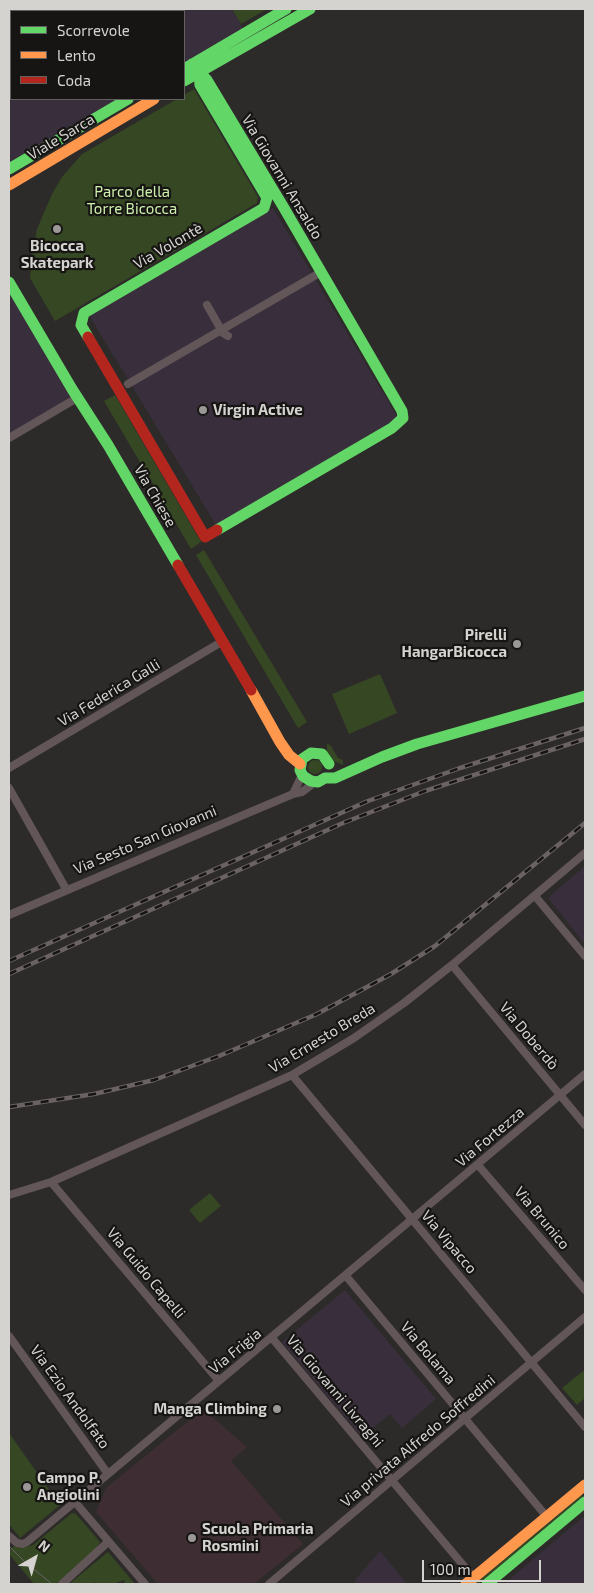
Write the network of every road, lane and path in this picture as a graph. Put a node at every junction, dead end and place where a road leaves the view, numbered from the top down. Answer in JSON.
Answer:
{"nodes":[{"id":1,"x":286,"y":9,"type":"edge"},
{"id":2,"x":310,"y":9,"type":"edge"},
{"id":3,"x":192,"y":68,"type":"edge"},
{"id":4,"x":185,"y":79,"type":"edge"},
{"id":5,"x":126,"y":100,"type":"edge"},
{"id":6,"x":152,"y":100,"type":"edge"},
{"id":7,"x":9,"y":169,"type":"edge"},
{"id":8,"x":9,"y":185,"type":"edge"},
{"id":9,"x":264,"y":208,"type":"junction"},
{"id":10,"x":284,"y":208,"type":"junction"},
{"id":11,"x":316,"y":275,"type":"dead end"},
{"id":12,"x":9,"y":282,"type":"edge"},
{"id":13,"x":207,"y":305,"type":"dead end"},
{"id":14,"x":81,"y":325,"type":"joint"},
{"id":15,"x":224,"y":335,"type":"junction"},
{"id":16,"x":123,"y":387,"type":"junction"},
{"id":17,"x":77,"y":398,"type":"junction"},
{"id":18,"x":9,"y":438,"type":"edge"},
{"id":19,"x":205,"y":537,"type":"joint"},
{"id":20,"x":223,"y":641,"type":"junction"},
{"id":21,"x":585,"y":696,"type":"edge"},
{"id":22,"x":330,"y":764,"type":"junction"},
{"id":23,"x":303,"y":765,"type":"junction"},
{"id":24,"x":9,"y":768,"type":"edge"},
{"id":25,"x":353,"y":769,"type":"junction"},
{"id":26,"x":320,"y":780,"type":"junction"},
{"id":27,"x":9,"y":788,"type":"edge"},
{"id":28,"x":293,"y":794,"type":"junction"},
{"id":29,"x":585,"y":853,"type":"edge"},
{"id":30,"x":66,"y":889,"type":"junction"},
{"id":31,"x":535,"y":896,"type":"junction"},
{"id":32,"x":9,"y":915,"type":"edge"},
{"id":33,"x":585,"y":956,"type":"edge"},
{"id":34,"x":452,"y":965,"type":"junction"},
{"id":35,"x":585,"y":1074,"type":"edge"},
{"id":36,"x":292,"y":1076,"type":"junction"},
{"id":37,"x":561,"y":1095,"type":"junction"},
{"id":38,"x":585,"y":1125,"type":"edge"},
{"id":39,"x":478,"y":1164,"type":"junction"},
{"id":40,"x":51,"y":1182,"type":"junction"},
{"id":41,"x":9,"y":1195,"type":"edge"},
{"id":42,"x":413,"y":1220,"type":"junction"},
{"id":43,"x":346,"y":1276,"type":"junction"},
{"id":44,"x":585,"y":1290,"type":"edge"},
{"id":45,"x":585,"y":1317,"type":"edge"},
{"id":46,"x":9,"y":1336,"type":"edge"},
{"id":47,"x":272,"y":1338,"type":"junction"},
{"id":48,"x":532,"y":1363,"type":"junction"},
{"id":49,"x":219,"y":1381,"type":"junction"},
{"id":50,"x":465,"y":1419,"type":"junction"},
{"id":51,"x":585,"y":1426,"type":"edge"},
{"id":52,"x":108,"y":1474,"type":"junction"},
{"id":53,"x":392,"y":1481,"type":"junction"},
{"id":54,"x":585,"y":1485,"type":"edge"},
{"id":55,"x":75,"y":1502,"type":"junction"},
{"id":56,"x":585,"y":1502,"type":"edge"},
{"id":57,"x":547,"y":1517,"type":"junction"},
{"id":58,"x":9,"y":1536,"type":"edge"},
{"id":59,"x":108,"y":1542,"type":"junction"},
{"id":60,"x":470,"y":1581,"type":"edge"},
{"id":61,"x":62,"y":1584,"type":"edge"},
{"id":62,"x":144,"y":1584,"type":"edge"},
{"id":63,"x":269,"y":1584,"type":"edge"},
{"id":64,"x":487,"y":1584,"type":"edge"}],
"edges":[{"from":1,"to":3,"type":"street"},
{"from":2,"to":3,"type":"street"},
{"from":3,"to":4,"type":"street"},
{"from":3,"to":9,"type":"street","name":"Via Giovanni Ansaldo"},
{"from":3,"to":10,"type":"street","name":"Via Giovanni Ansaldo"},
{"from":5,"to":7,"type":"street","name":"Viale Sarca"},
{"from":6,"to":8,"type":"street","name":"Viale Sarca"},
{"from":9,"to":10,"type":"street"},
{"from":9,"to":14,"type":"street","name":"Via Volontè"},
{"from":10,"to":19,"type":"street","name":"Via Giovanni Ansaldo"},
{"from":11,"to":15,"type":"street"},
{"from":12,"to":17,"type":"street","name":"Via Chiese"},
{"from":13,"to":15,"type":"street"},
{"from":14,"to":16,"type":"street","name":"Via Chiese"},
{"from":15,"to":16,"type":"street"},
{"from":16,"to":19,"type":"street","name":"Via Chiese"},
{"from":17,"to":18,"type":"street"},
{"from":17,"to":20,"type":"street","name":"Via Chiese"},
{"from":20,"to":23,"type":"street","name":"Via Chiese"},
{"from":20,"to":24,"type":"street","name":"Via Federica Galli"},
{"from":21,"to":25,"type":"street","name":"Via Sesto San Giovanni"},
{"from":22,"to":23,"type":"street","name":"Via Chiese"},
{"from":22,"to":25,"type":"street"},
{"from":22,"to":26,"type":"street"},
{"from":23,"to":26,"type":"street"},
{"from":23,"to":28,"type":"street"},
{"from":25,"to":26,"type":"street","name":"Via Sesto San Giovanni"},
{"from":26,"to":28,"type":"street","name":"Via Sesto San Giovanni"},
{"from":27,"to":30,"type":"street"},
{"from":28,"to":30,"type":"street","name":"Via Sesto San Giovanni"},
{"from":29,"to":31,"type":"street","name":"Via Ernesto Breda"},
{"from":30,"to":32,"type":"street","name":"Via Sesto San Giovanni"},
{"from":31,"to":33,"type":"street"},
{"from":31,"to":34,"type":"street","name":"Via Ernesto Breda"},
{"from":34,"to":36,"type":"street","name":"Via Ernesto Breda"},
{"from":34,"to":37,"type":"street","name":"Via Doberdò"},
{"from":35,"to":37,"type":"street","name":"Via Fortezza"},
{"from":36,"to":40,"type":"street","name":"Via Ernesto Breda"},
{"from":36,"to":42,"type":"street","name":"Via Vipacco"},
{"from":37,"to":38,"type":"street","name":"Via Doberdò"},
{"from":37,"to":39,"type":"street","name":"Via Fortezza"},
{"from":39,"to":42,"type":"street","name":"Via Fortezza"},
{"from":39,"to":44,"type":"street","name":"Via Brunico"},
{"from":40,"to":41,"type":"street","name":"Via Ernesto Breda"},
{"from":40,"to":49,"type":"street","name":"Via Guido Capelli"},
{"from":42,"to":43,"type":"street","name":"Via Frigia"},
{"from":42,"to":48,"type":"street","name":"Via Vipacco"},
{"from":43,"to":47,"type":"street","name":"Via Frigia"},
{"from":43,"to":50,"type":"street","name":"Via Bolama"},
{"from":45,"to":48,"type":"street","name":"Via privata Alfredo Soffredini"},
{"from":46,"to":52,"type":"street","name":"Via Ezio Andolfato"},
{"from":47,"to":49,"type":"street","name":"Via Frigia"},
{"from":47,"to":53,"type":"street","name":"Via Giovanni Livraghi"},
{"from":48,"to":50,"type":"street","name":"Via privata Alfredo Soffredini"},
{"from":48,"to":51,"type":"street","name":"Via Vipacco"},
{"from":49,"to":52,"type":"street","name":"Via Frigia"},
{"from":50,"to":53,"type":"street","name":"Via privata Alfredo Soffredini"},
{"from":50,"to":57,"type":"street","name":"Via Bolama"},
{"from":52,"to":55,"type":"street","name":"Via Frigia"},
{"from":53,"to":60,"type":"street","name":"Via Giovanni Livraghi"},
{"from":53,"to":63,"type":"street","name":"Via privata Alfredo Soffredini"},
{"from":54,"to":57,"type":"street"},
{"from":55,"to":58,"type":"street","name":"Via Frigia"},
{"from":55,"to":59,"type":"street"},
{"from":56,"to":64,"type":"street"},
{"from":57,"to":60,"type":"street"},
{"from":59,"to":61,"type":"street"},
{"from":59,"to":62,"type":"street"}]}
